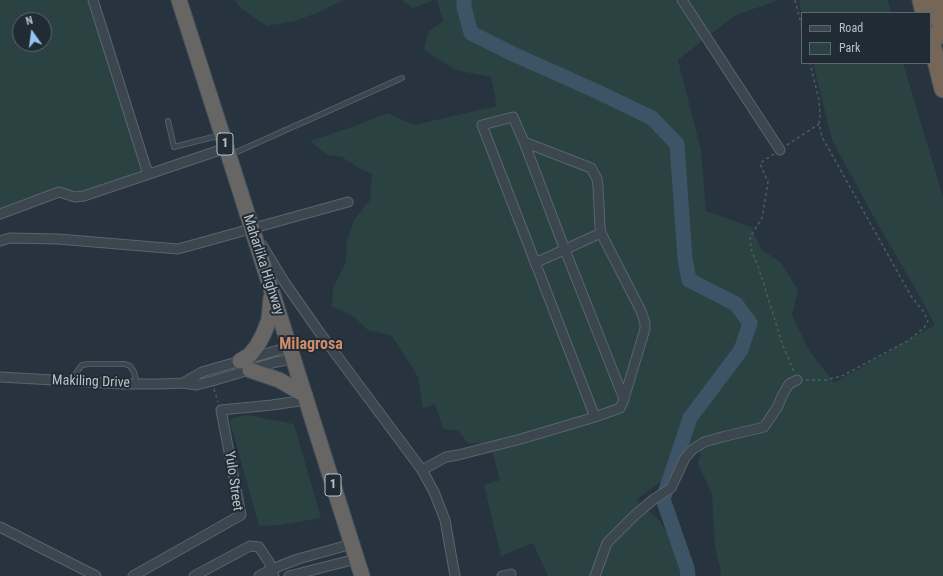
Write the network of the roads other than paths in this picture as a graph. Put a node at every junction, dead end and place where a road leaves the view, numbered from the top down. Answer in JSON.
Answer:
{"nodes":[{"id":1,"x":94,"y":0,"type":"edge"},
{"id":2,"x":179,"y":0,"type":"edge"},
{"id":3,"x":682,"y":0,"type":"edge"},
{"id":4,"x":921,"y":0,"type":"edge"},
{"id":5,"x":934,"y":0,"type":"edge"},
{"id":6,"x":924,"y":12,"type":"edge"},
{"id":7,"x":943,"y":35,"type":"edge"},
{"id":8,"x":931,"y":40,"type":"edge"},
{"id":9,"x":402,"y":78,"type":"dead end"},
{"id":10,"x":943,"y":89,"type":"edge"},
{"id":11,"x":168,"y":121,"type":"dead end"},
{"id":12,"x":524,"y":142,"type":"junction"},
{"id":13,"x":226,"y":146,"type":"junction"},
{"id":14,"x":780,"y":150,"type":"road end"},
{"id":15,"x":148,"y":174,"type":"junction"},
{"id":16,"x":348,"y":202,"type":"dead end"},
{"id":17,"x":0,"y":214,"type":"edge"},
{"id":18,"x":252,"y":228,"type":"junction"},
{"id":19,"x":601,"y":233,"type":"junction"},
{"id":20,"x":0,"y":240,"type":"edge"},
{"id":21,"x":565,"y":250,"type":"junction"},
{"id":22,"x":535,"y":263,"type":"junction"},
{"id":23,"x":271,"y":289,"type":"junction"},
{"id":24,"x":291,"y":353,"type":"junction"},
{"id":25,"x":245,"y":366,"type":"junction"},
{"id":26,"x":0,"y":377,"type":"edge"},
{"id":27,"x":797,"y":380,"type":"road end"},
{"id":28,"x":70,"y":381,"type":"junction"},
{"id":29,"x":183,"y":383,"type":"junction"},
{"id":30,"x":136,"y":384,"type":"junction"},
{"id":31,"x":305,"y":398,"type":"junction"},
{"id":32,"x":624,"y":398,"type":"junction"},
{"id":33,"x":594,"y":417,"type":"junction"},
{"id":34,"x":422,"y":470,"type":"junction"},
{"id":35,"x":0,"y":527,"type":"edge"},
{"id":36,"x":354,"y":551,"type":"junction"},
{"id":37,"x":273,"y":573,"type":"edge"},
{"id":38,"x":96,"y":576,"type":"edge"},
{"id":39,"x":133,"y":576,"type":"edge"},
{"id":40,"x":194,"y":576,"type":"edge"},
{"id":41,"x":259,"y":576,"type":"edge"},
{"id":42,"x":289,"y":576,"type":"edge"},
{"id":43,"x":362,"y":576,"type":"edge"},
{"id":44,"x":455,"y":576,"type":"edge"},
{"id":45,"x":595,"y":576,"type":"edge"}],
"edges":[{"from":1,"to":15,"type":"street"},
{"from":2,"to":13,"type":"highway","name":"Maharlika Highway","number":"1"},
{"from":3,"to":14,"type":"street"},
{"from":4,"to":6,"type":"highway"},
{"from":5,"to":7,"type":"highway"},
{"from":8,"to":10,"type":"highway"},
{"from":9,"to":13,"type":"lane"},
{"from":11,"to":13,"type":"lane"},
{"from":12,"to":19,"type":"street"},
{"from":12,"to":21,"type":"street"},
{"from":12,"to":22,"type":"street"},
{"from":13,"to":15,"type":"street"},
{"from":13,"to":18,"type":"highway","name":"Maharlika Highway","number":"1"},
{"from":15,"to":17,"type":"street"},
{"from":16,"to":18,"type":"street"},
{"from":18,"to":20,"type":"street"},
{"from":18,"to":23,"type":"highway","name":"Maharlika Highway","number":"1"},
{"from":18,"to":34,"type":"street"},
{"from":19,"to":21,"type":"street"},
{"from":19,"to":32,"type":"street"},
{"from":21,"to":22,"type":"street"},
{"from":21,"to":32,"type":"street"},
{"from":22,"to":33,"type":"street"},
{"from":23,"to":24,"type":"highway","name":"Maharlika Highway","number":"1"},
{"from":23,"to":25,"type":"highway"},
{"from":24,"to":25,"type":"street","name":"Makiling Drive"},
{"from":24,"to":25,"type":"street","name":"Makiling Drive"},
{"from":24,"to":31,"type":"highway","name":"Maharlika Highway","number":"1"},
{"from":25,"to":29,"type":"street","name":"Makiling Drive"},
{"from":25,"to":29,"type":"street","name":"Makiling Drive"},
{"from":25,"to":31,"type":"highway"},
{"from":26,"to":28,"type":"street","name":"Makiling Drive"},
{"from":27,"to":45,"type":"street"},
{"from":28,"to":30,"type":"street","name":"Makiling Drive"},
{"from":28,"to":30,"type":"lane"},
{"from":29,"to":30,"type":"street","name":"Makiling Drive"},
{"from":31,"to":36,"type":"highway","name":"Maharlika Highway","number":"1"},
{"from":31,"to":39,"type":"street","name":"Yulo Street"},
{"from":32,"to":33,"type":"street"},
{"from":33,"to":34,"type":"street"},
{"from":34,"to":44,"type":"street"},
{"from":35,"to":38,"type":"street"},
{"from":36,"to":37,"type":"street"},
{"from":36,"to":42,"type":"street"},
{"from":36,"to":43,"type":"highway","name":"Maharlika Highway","number":"1"},
{"from":37,"to":40,"type":"street"},
{"from":37,"to":41,"type":"street"}]}
